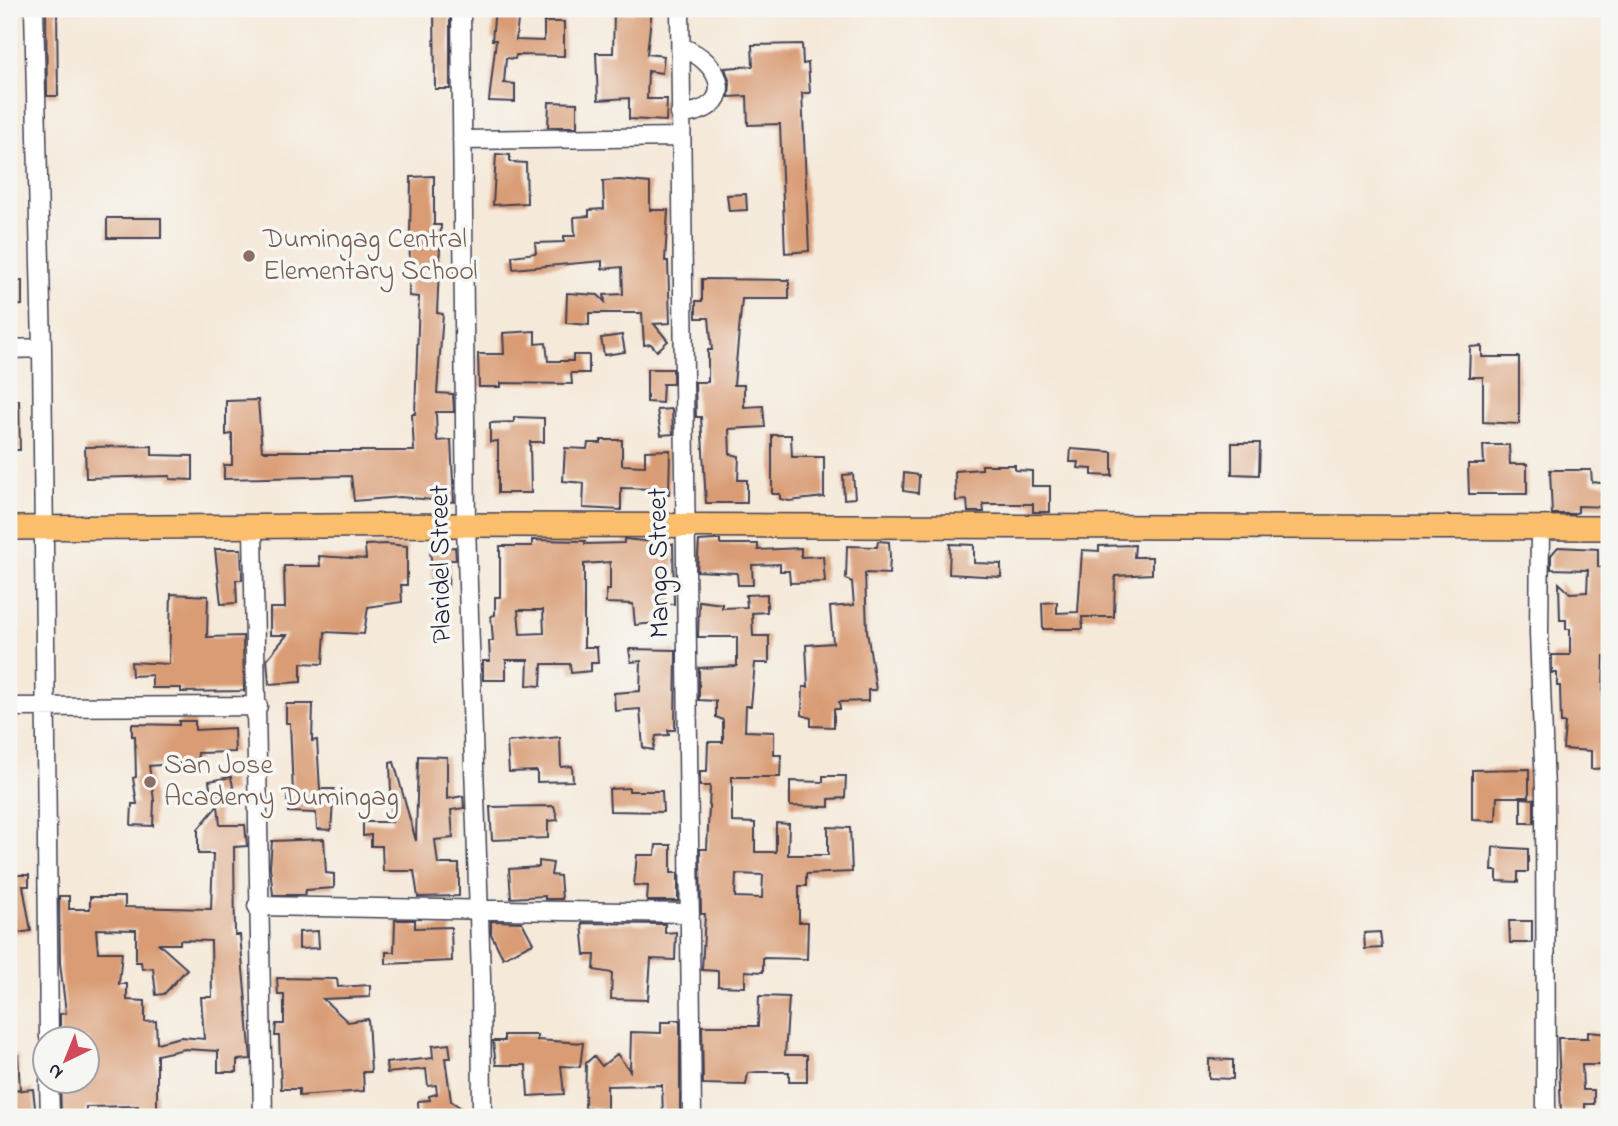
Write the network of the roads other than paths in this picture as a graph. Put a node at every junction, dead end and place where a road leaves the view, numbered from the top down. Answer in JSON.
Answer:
{"nodes":[{"id":1,"x":34,"y":9,"type":"edge"},
{"id":2,"x":461,"y":9,"type":"edge"},
{"id":3,"x":681,"y":9,"type":"edge"},
{"id":4,"x":681,"y":47,"type":"junction"},
{"id":5,"x":680,"y":114,"type":"junction"},
{"id":6,"x":681,"y":138,"type":"junction"},
{"id":7,"x":462,"y":140,"type":"junction"},
{"id":8,"x":42,"y":348,"type":"junction"},
{"id":9,"x":9,"y":349,"type":"edge"},
{"id":10,"x":466,"y":525,"type":"junction"},
{"id":11,"x":686,"y":526,"type":"junction"},
{"id":12,"x":1609,"y":527,"type":"edge"},
{"id":13,"x":9,"y":528,"type":"edge"},
{"id":14,"x":42,"y":528,"type":"junction"},
{"id":15,"x":253,"y":528,"type":"junction"},
{"id":16,"x":1540,"y":528,"type":"junction"},
{"id":17,"x":46,"y":706,"type":"junction"},
{"id":18,"x":258,"y":706,"type":"junction"},
{"id":19,"x":9,"y":707,"type":"edge"},
{"id":20,"x":257,"y":906,"type":"junction"},
{"id":21,"x":478,"y":910,"type":"junction"},
{"id":22,"x":690,"y":913,"type":"junction"},
{"id":23,"x":49,"y":1024,"type":"edge"},
{"id":24,"x":50,"y":1094,"type":"edge"},
{"id":25,"x":50,"y":1117,"type":"edge"},
{"id":26,"x":263,"y":1117,"type":"edge"},
{"id":27,"x":482,"y":1117,"type":"edge"},
{"id":28,"x":692,"y":1117,"type":"edge"},
{"id":29,"x":1546,"y":1117,"type":"edge"}],
"edges":[{"from":1,"to":8,"type":"street"},
{"from":2,"to":7,"type":"street","name":"Plaridel Street"},
{"from":3,"to":4,"type":"street","name":"Mango Street"},
{"from":4,"to":5,"type":"street","name":"Mango Street"},
{"from":4,"to":5,"type":"street"},
{"from":5,"to":6,"type":"street","name":"Mango Street"},
{"from":6,"to":7,"type":"street"},
{"from":6,"to":11,"type":"street","name":"Mango Street"},
{"from":7,"to":10,"type":"street","name":"Plaridel Street"},
{"from":8,"to":9,"type":"street"},
{"from":8,"to":14,"type":"street"},
{"from":10,"to":11,"type":"main road"},
{"from":10,"to":15,"type":"main road"},
{"from":10,"to":21,"type":"street","name":"Plaridel Street"},
{"from":11,"to":16,"type":"main road"},
{"from":11,"to":22,"type":"street","name":"Mango Street"},
{"from":12,"to":16,"type":"main road"},
{"from":13,"to":14,"type":"main road"},
{"from":14,"to":15,"type":"main road"},
{"from":14,"to":17,"type":"street"},
{"from":15,"to":18,"type":"street"},
{"from":16,"to":29,"type":"street"},
{"from":17,"to":18,"type":"street"},
{"from":17,"to":19,"type":"street"},
{"from":17,"to":23,"type":"street"},
{"from":18,"to":20,"type":"street"},
{"from":20,"to":21,"type":"street"},
{"from":20,"to":26,"type":"street"},
{"from":21,"to":22,"type":"street"},
{"from":21,"to":27,"type":"street","name":"Plaridel Street"},
{"from":22,"to":28,"type":"street","name":"Mango Street"},
{"from":24,"to":25,"type":"street"}]}
